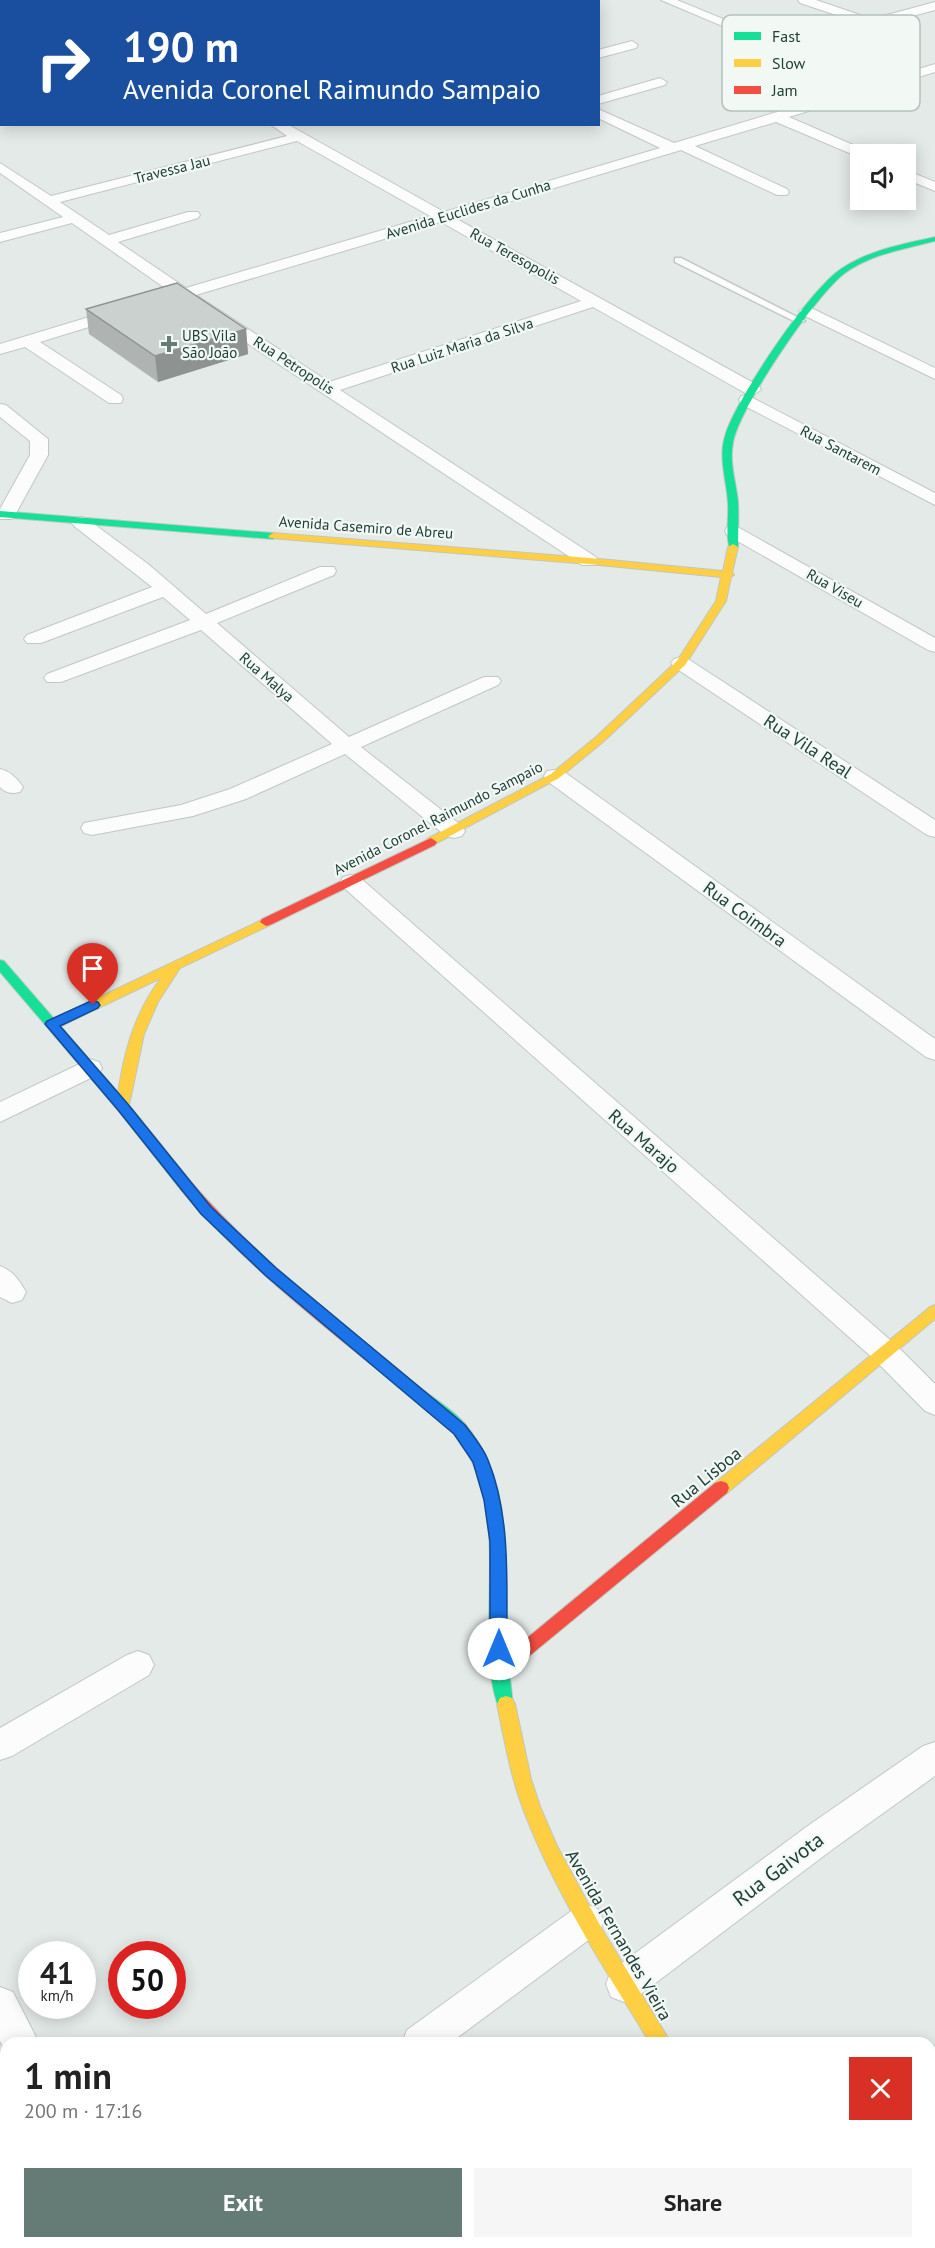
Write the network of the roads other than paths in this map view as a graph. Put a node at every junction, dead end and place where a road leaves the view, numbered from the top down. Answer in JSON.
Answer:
{"nodes":[{"id":1,"x":667,"y":0,"type":"edge"},
{"id":2,"x":804,"y":0,"type":"edge"},
{"id":3,"x":935,"y":6,"type":"edge"},
{"id":4,"x":847,"y":15,"type":"edge"},
{"id":5,"x":903,"y":15,"type":"edge"},
{"id":6,"x":722,"y":23,"type":"edge"},
{"id":7,"x":632,"y":45,"type":"dead end"},
{"id":8,"x":600,"y":53,"type":"edge"},
{"id":9,"x":935,"y":68,"type":"edge"},
{"id":10,"x":920,"y":72,"type":"edge"},
{"id":11,"x":660,"y":82,"type":"dead end"},
{"id":12,"x":600,"y":99,"type":"edge"},
{"id":13,"x":796,"y":111,"type":"edge"},
{"id":14,"x":600,"y":114,"type":"edge"},
{"id":15,"x":777,"y":117,"type":"junction"},
{"id":16,"x":279,"y":126,"type":"edge"},
{"id":17,"x":297,"y":137,"type":"junction"},
{"id":18,"x":677,"y":147,"type":"junction"},
{"id":19,"x":850,"y":149,"type":"edge"},
{"id":20,"x":0,"y":167,"type":"edge"},
{"id":21,"x":916,"y":178,"type":"edge"},
{"id":22,"x":935,"y":187,"type":"edge"},
{"id":23,"x":782,"y":192,"type":"dead end"},
{"id":24,"x":47,"y":201,"type":"junction"},
{"id":25,"x":193,"y":215,"type":"dead end"},
{"id":26,"x":443,"y":216,"type":"junction"},
{"id":27,"x":75,"y":218,"type":"junction"},
{"id":28,"x":0,"y":238,"type":"edge"},
{"id":29,"x":935,"y":239,"type":"edge"},
{"id":30,"x":108,"y":240,"type":"junction"},
{"id":31,"x":678,"y":260,"type":"dead end"},
{"id":32,"x":184,"y":294,"type":"junction"},
{"id":33,"x":596,"y":301,"type":"junction"},
{"id":34,"x":804,"y":316,"type":"junction"},
{"id":35,"x":27,"y":341,"type":"junction"},
{"id":36,"x":0,"y":349,"type":"edge"},
{"id":37,"x":935,"y":374,"type":"edge"},
{"id":38,"x":329,"y":388,"type":"junction"},
{"id":39,"x":750,"y":395,"type":"junction"},
{"id":40,"x":115,"y":399,"type":"dead end"},
{"id":41,"x":0,"y":409,"type":"edge"},
{"id":42,"x":935,"y":500,"type":"edge"},
{"id":43,"x":3,"y":515,"type":"edge"},
{"id":44,"x":80,"y":522,"type":"junction"},
{"id":45,"x":734,"y":531,"type":"junction"},
{"id":46,"x":589,"y":561,"type":"junction"},
{"id":47,"x":327,"y":571,"type":"dead end"},
{"id":48,"x":729,"y":575,"type":"junction"},
{"id":49,"x":165,"y":589,"type":"junction"},
{"id":50,"x":203,"y":622,"type":"junction"},
{"id":51,"x":34,"y":639,"type":"dead end"},
{"id":52,"x":935,"y":646,"type":"edge"},
{"id":53,"x":681,"y":663,"type":"junction"},
{"id":54,"x":54,"y":678,"type":"dead end"},
{"id":55,"x":491,"y":681,"type":"dead end"},
{"id":56,"x":346,"y":745,"type":"junction"},
{"id":57,"x":555,"y":776,"type":"junction"},
{"id":58,"x":92,"y":828,"type":"dead end"},
{"id":59,"x":935,"y":830,"type":"edge"},
{"id":60,"x":454,"y":831,"type":"junction"},
{"id":61,"x":351,"y":882,"type":"junction"},
{"id":62,"x":0,"y":964,"type":"edge"},
{"id":63,"x":177,"y":965,"type":"junction"},
{"id":64,"x":52,"y":1024,"type":"junction"},
{"id":65,"x":935,"y":1052,"type":"edge"},
{"id":66,"x":90,"y":1068,"type":"junction"},
{"id":67,"x":123,"y":1107,"type":"junction"},
{"id":68,"x":0,"y":1113,"type":"edge"},
{"id":69,"x":935,"y":1311,"type":"edge"},
{"id":70,"x":886,"y":1353,"type":"junction"},
{"id":71,"x":935,"y":1402,"type":"edge"},
{"id":72,"x":138,"y":1665,"type":"dead end"},
{"id":73,"x":499,"y":1671,"type":"junction"},
{"id":74,"x":0,"y":1745,"type":"edge"},
{"id":75,"x":935,"y":1757,"type":"edge"},
{"id":76,"x":586,"y":1921,"type":"junction"},
{"id":77,"x":624,"y":1984,"type":"junction"},
{"id":78,"x":0,"y":2005,"type":"edge"},
{"id":79,"x":18,"y":2037,"type":"edge"},
{"id":80,"x":428,"y":2037,"type":"edge"},
{"id":81,"x":657,"y":2037,"type":"edge"}],
"edges":[{"from":1,"to":6,"type":"street"},
{"from":2,"to":4,"type":"street"},
{"from":3,"to":5,"type":"street"},
{"from":7,"to":8,"type":"street"},
{"from":9,"to":10,"type":"street","name":"Avenida Euclides da Cunha"},
{"from":11,"to":12,"type":"street"},
{"from":13,"to":15,"type":"street","name":"Avenida Euclides da Cunha"},
{"from":14,"to":18,"type":"street"},
{"from":15,"to":18,"type":"street","name":"Avenida Euclides da Cunha"},
{"from":15,"to":19,"type":"street"},
{"from":16,"to":17,"type":"street","name":"Rua Teresopolis"},
{"from":17,"to":24,"type":"street","name":"Travessa Jau"},
{"from":17,"to":26,"type":"street","name":"Rua Teresopolis"},
{"from":18,"to":23,"type":"street"},
{"from":18,"to":26,"type":"street","name":"Avenida Euclides da Cunha"},
{"from":20,"to":24,"type":"street","name":"Rua Petropolis"},
{"from":21,"to":22,"type":"street"},
{"from":24,"to":27,"type":"street","name":"Rua Petropolis"},
{"from":25,"to":30,"type":"street"},
{"from":26,"to":32,"type":"street","name":"Avenida Euclides da Cunha"},
{"from":26,"to":33,"type":"street","name":"Rua Teresopolis"},
{"from":27,"to":28,"type":"street"},
{"from":27,"to":30,"type":"street","name":"Rua Petropolis"},
{"from":29,"to":34,"type":"main road","name":"Avenida Coronel Raimundo Sampaio"},
{"from":30,"to":32,"type":"street","name":"Rua Petropolis"},
{"from":31,"to":34,"type":"lane"},
{"from":32,"to":35,"type":"street","name":"Avenida Euclides da Cunha"},
{"from":32,"to":38,"type":"street","name":"Rua Petropolis"},
{"from":33,"to":38,"type":"street","name":"Rua Luiz Maria da Silva"},
{"from":33,"to":39,"type":"street","name":"Rua Teresopolis"},
{"from":34,"to":37,"type":"street"},
{"from":34,"to":39,"type":"main road","name":"Avenida Coronel Raimundo Sampaio"},
{"from":35,"to":36,"type":"street","name":"Avenida Euclides da Cunha"},
{"from":35,"to":40,"type":"street"},
{"from":38,"to":46,"type":"street","name":"Rua Petropolis"},
{"from":39,"to":42,"type":"street","name":"Rua Santarem"},
{"from":39,"to":45,"type":"main road","name":"Avenida Coronel Raimundo Sampaio"},
{"from":41,"to":43,"type":"street"},
{"from":43,"to":44,"type":"main road","name":"Avenida Casemiro de Abreu"},
{"from":44,"to":46,"type":"main road","name":"Avenida Casemiro de Abreu"},
{"from":44,"to":49,"type":"street","name":"Rua Malya"},
{"from":45,"to":48,"type":"main road","name":"Avenida Coronel Raimundo Sampaio"},
{"from":45,"to":52,"type":"street","name":"Rua Viseu"},
{"from":46,"to":48,"type":"main road","name":"Avenida Casemiro de Abreu"},
{"from":47,"to":50,"type":"street"},
{"from":48,"to":53,"type":"main road","name":"Avenida Coronel Raimundo Sampaio"},
{"from":49,"to":50,"type":"street","name":"Rua Malya"},
{"from":49,"to":51,"type":"street"},
{"from":50,"to":54,"type":"street"},
{"from":50,"to":56,"type":"street","name":"Rua Malya"},
{"from":53,"to":57,"type":"main road","name":"Avenida Coronel Raimundo Sampaio"},
{"from":53,"to":59,"type":"street","name":"Rua Vila Real"},
{"from":55,"to":56,"type":"street"},
{"from":56,"to":58,"type":"street"},
{"from":56,"to":60,"type":"street","name":"Rua Malya"},
{"from":57,"to":60,"type":"main road","name":"Avenida Coronel Raimundo Sampaio"},
{"from":57,"to":65,"type":"street","name":"Rua Coimbra"},
{"from":60,"to":61,"type":"main road","name":"Avenida Coronel Raimundo Sampaio"},
{"from":61,"to":63,"type":"main road","name":"Avenida Coronel Raimundo Sampaio"},
{"from":61,"to":70,"type":"street","name":"Rua Marajo"},
{"from":62,"to":64,"type":"main road","name":"Avenida Fernandes Vieira"},
{"from":63,"to":64,"type":"main road","name":"Avenida Coronel Raimundo Sampaio"},
{"from":63,"to":67,"type":"main road"},
{"from":64,"to":66,"type":"main road","name":"Avenida Fernandes Vieira"},
{"from":66,"to":67,"type":"main road","name":"Avenida Fernandes Vieira"},
{"from":66,"to":68,"type":"street"},
{"from":67,"to":73,"type":"main road","name":"Avenida Fernandes Vieira"},
{"from":69,"to":70,"type":"main road","name":"Rua Lisboa"},
{"from":70,"to":71,"type":"street","name":"Rua Marajo"},
{"from":70,"to":73,"type":"main road","name":"Rua Lisboa"},
{"from":72,"to":74,"type":"street"},
{"from":73,"to":76,"type":"main road","name":"Avenida Fernandes Vieira"},
{"from":75,"to":77,"type":"street","name":"Rua Gaivota"},
{"from":76,"to":77,"type":"main road","name":"Avenida Fernandes Vieira"},
{"from":76,"to":80,"type":"street"},
{"from":77,"to":81,"type":"main road","name":"Avenida Fernandes Vieira"},
{"from":78,"to":79,"type":"street"}]}
